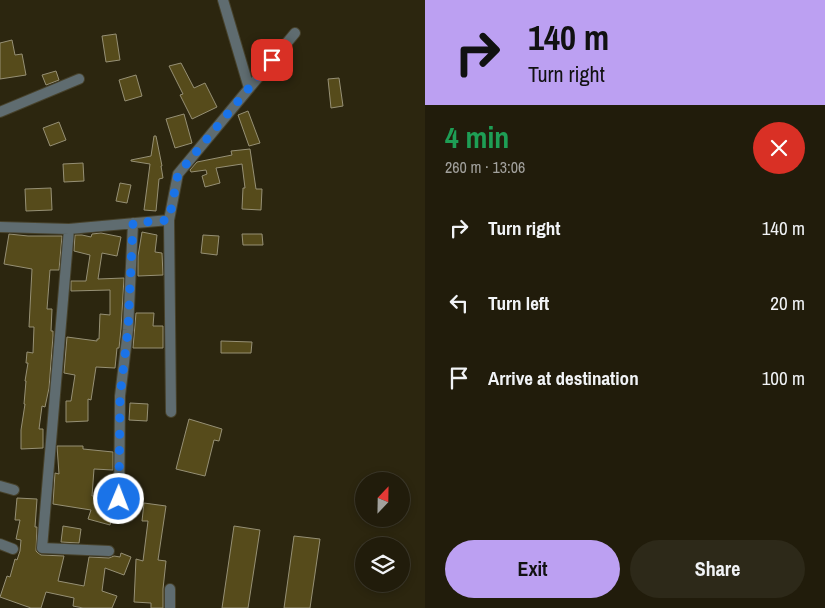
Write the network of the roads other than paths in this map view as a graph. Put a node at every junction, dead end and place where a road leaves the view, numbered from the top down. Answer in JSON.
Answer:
{"nodes":[{"id":1,"x":223,"y":0,"type":"edge"},
{"id":2,"x":295,"y":33,"type":"dead end"},
{"id":3,"x":80,"y":79,"type":"dead end"},
{"id":4,"x":249,"y":88,"type":"junction"},
{"id":5,"x":0,"y":112,"type":"edge"},
{"id":6,"x":169,"y":220,"type":"junction"},
{"id":7,"x":133,"y":223,"type":"junction"},
{"id":8,"x":0,"y":228,"type":"edge"},
{"id":9,"x":69,"y":229,"type":"junction"},
{"id":10,"x":171,"y":412,"type":"dead end"},
{"id":11,"x":0,"y":486,"type":"edge"},
{"id":12,"x":14,"y":490,"type":"dead end"},
{"id":13,"x":119,"y":516,"type":"dead end"},
{"id":14,"x":0,"y":544,"type":"edge"},
{"id":15,"x":13,"y":549,"type":"dead end"},
{"id":16,"x":109,"y":551,"type":"dead end"},
{"id":17,"x":170,"y":589,"type":"dead end"},
{"id":18,"x":170,"y":608,"type":"edge"}],
"edges":[{"from":1,"to":4,"type":"street"},
{"from":2,"to":4,"type":"street"},
{"from":3,"to":5,"type":"street"},
{"from":4,"to":6,"type":"street"},
{"from":6,"to":7,"type":"street"},
{"from":6,"to":10,"type":"street"},
{"from":7,"to":9,"type":"street"},
{"from":7,"to":13,"type":"street"},
{"from":8,"to":9,"type":"street"},
{"from":9,"to":16,"type":"street"},
{"from":11,"to":12,"type":"street"},
{"from":14,"to":15,"type":"street"},
{"from":17,"to":18,"type":"street"}]}
